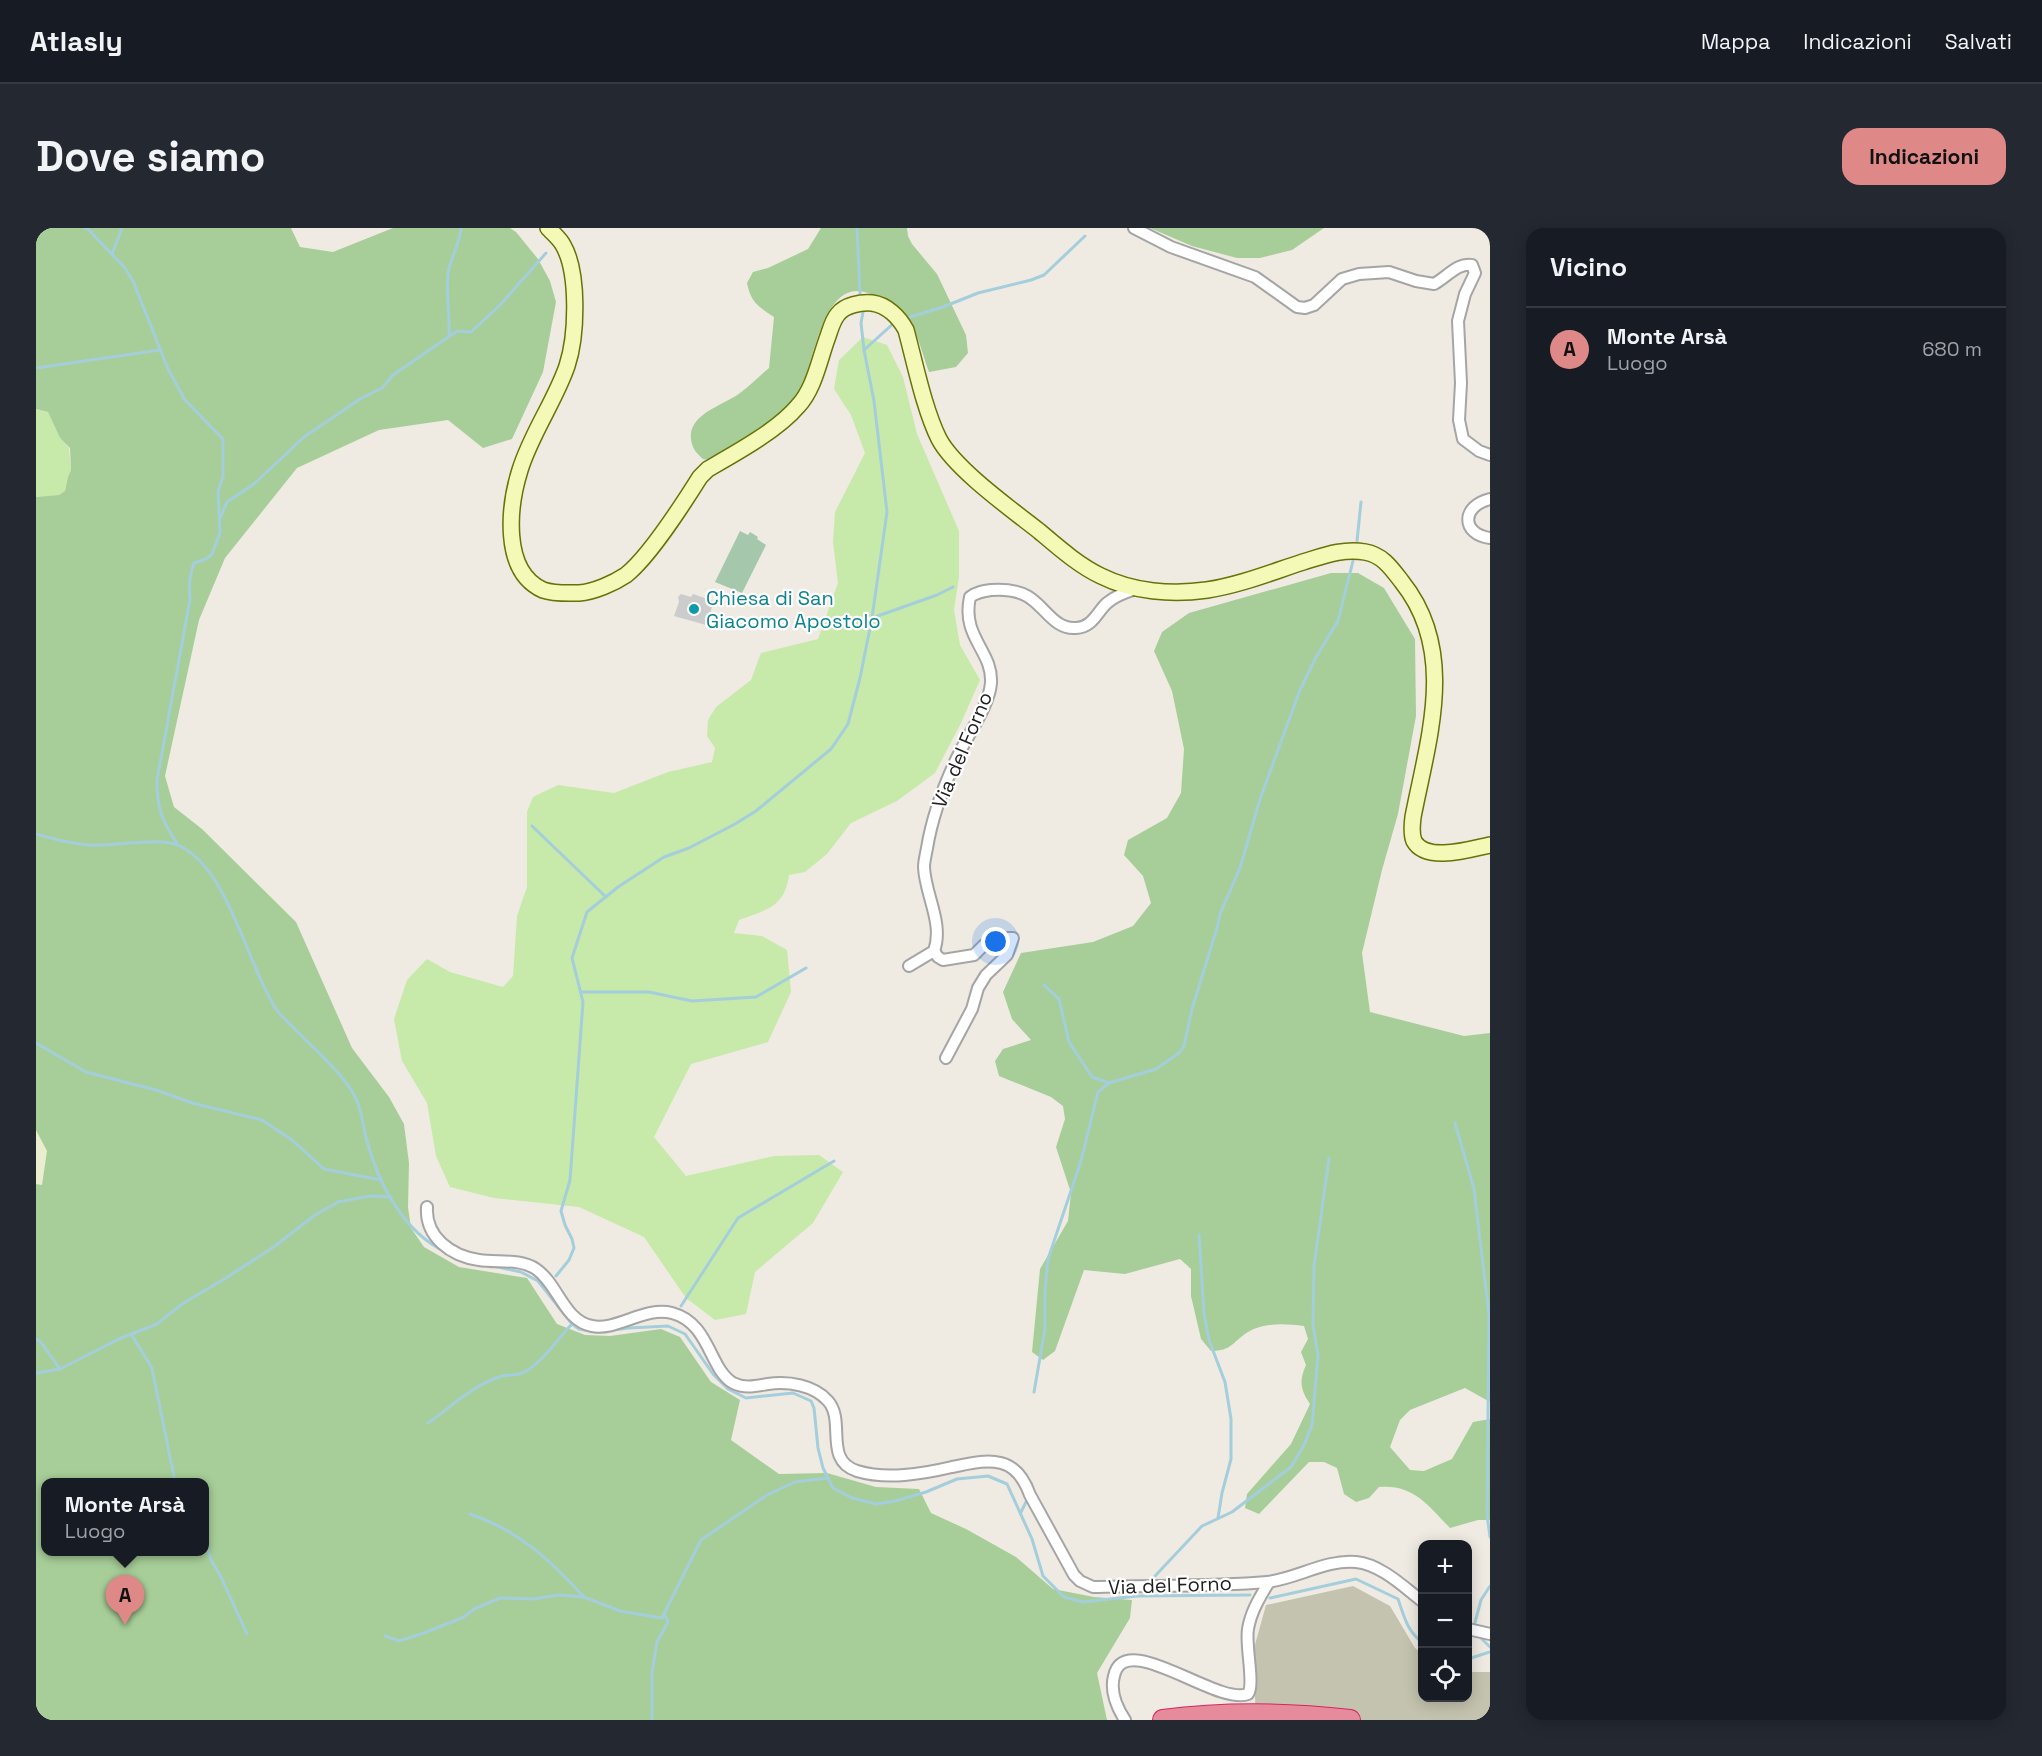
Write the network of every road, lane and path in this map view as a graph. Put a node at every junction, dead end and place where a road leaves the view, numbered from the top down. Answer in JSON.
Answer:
{"nodes":[{"id":1,"x":548,"y":228,"type":"edge"},
{"id":2,"x":1134,"y":228,"type":"edge"},
{"id":3,"x":1490,"y":455,"type":"edge"},
{"id":4,"x":1490,"y":499,"type":"edge"},
{"id":5,"x":1490,"y":538,"type":"edge"},
{"id":6,"x":1140,"y":588,"type":"junction"},
{"id":7,"x":1490,"y":845,"type":"edge"},
{"id":8,"x":934,"y":951,"type":"junction"},
{"id":9,"x":909,"y":966,"type":"dead end"},
{"id":10,"x":946,"y":1058,"type":"dead end"},
{"id":11,"x":427,"y":1208,"type":"dead end"},
{"id":12,"x":1269,"y":1582,"type":"junction"},
{"id":13,"x":1418,"y":1598,"type":"edge"},
{"id":14,"x":1472,"y":1630,"type":"edge"},
{"id":15,"x":1490,"y":1634,"type":"edge"},
{"id":16,"x":1125,"y":1720,"type":"edge"},
{"id":17,"x":1163,"y":1720,"type":"edge"},
{"id":18,"x":1350,"y":1720,"type":"edge"}],
"edges":[{"from":1,"to":6,"type":"street"},
{"from":2,"to":3,"type":"street"},
{"from":4,"to":5,"type":"street"},
{"from":6,"to":7,"type":"street"},
{"from":6,"to":8,"type":"street","name":"Via del Forno"},
{"from":8,"to":9,"type":"street"},
{"from":8,"to":10,"type":"street"},
{"from":11,"to":12,"type":"street","name":"Via del Forno"},
{"from":12,"to":13,"type":"street","name":"Via del Forno"},
{"from":12,"to":16,"type":"street","name":"Via del Forno"},
{"from":14,"to":15,"type":"street"},
{"from":17,"to":18,"type":"highway"}]}
